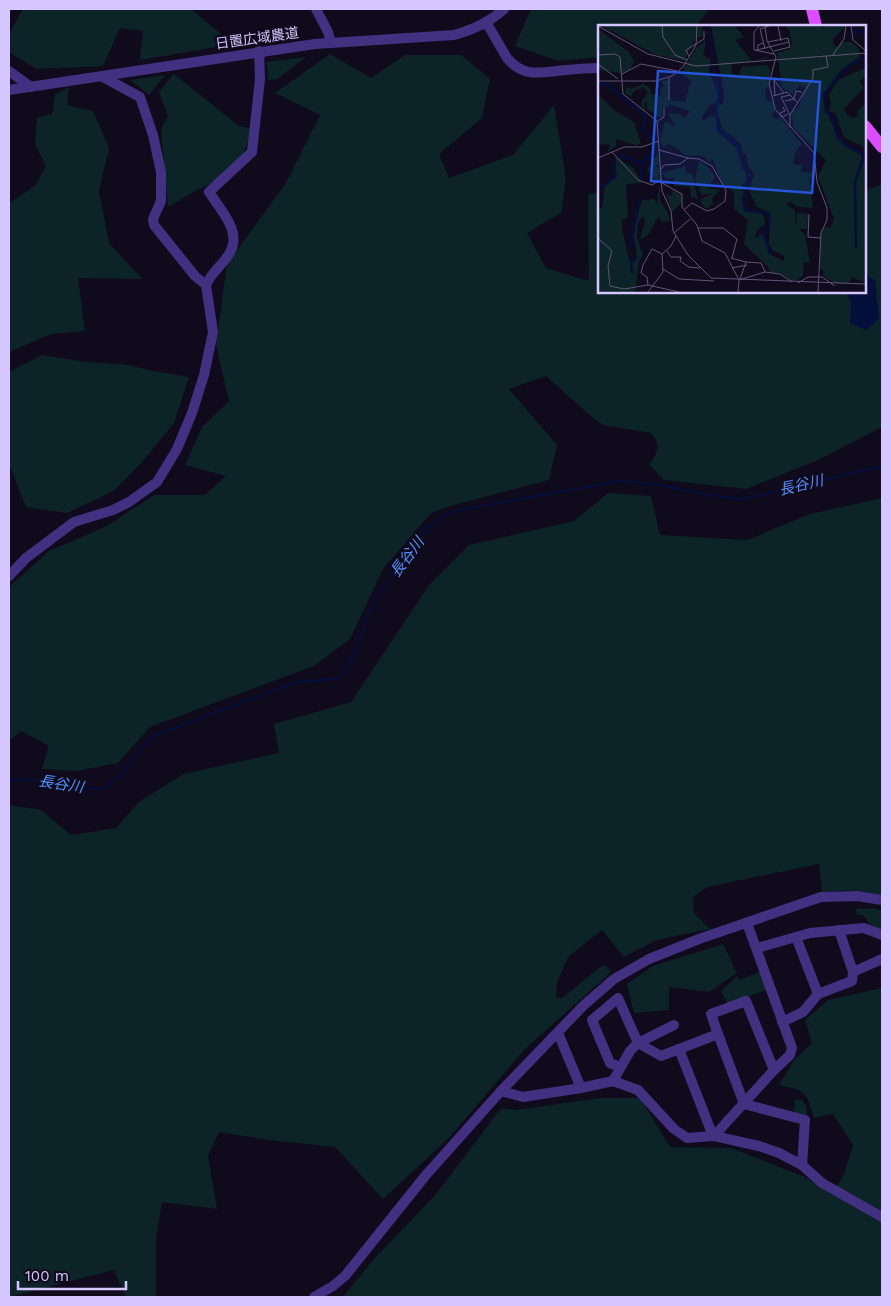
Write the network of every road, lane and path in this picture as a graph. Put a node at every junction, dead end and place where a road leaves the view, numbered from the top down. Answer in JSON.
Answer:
{"nodes":[{"id":1,"x":316,"y":9,"type":"edge"},
{"id":2,"x":504,"y":9,"type":"edge"},
{"id":3,"x":812,"y":9,"type":"edge"},
{"id":4,"x":486,"y":22,"type":"junction"},
{"id":5,"x":816,"y":25,"type":"edge"},
{"id":6,"x":331,"y":43,"type":"junction"},
{"id":7,"x":259,"y":51,"type":"junction"},
{"id":8,"x":598,"y":68,"type":"edge"},
{"id":9,"x":9,"y":71,"type":"edge"},
{"id":10,"x":103,"y":77,"type":"junction"},
{"id":11,"x":31,"y":87,"type":"junction"},
{"id":12,"x":9,"y":90,"type":"edge"},
{"id":13,"x":866,"y":127,"type":"edge"},
{"id":14,"x":882,"y":147,"type":"edge"},
{"id":15,"x":206,"y":285,"type":"junction"},
{"id":16,"x":9,"y":576,"type":"edge"},
{"id":17,"x":882,"y":900,"type":"edge"},
{"id":18,"x":747,"y":923,"type":"junction"},
{"id":19,"x":839,"y":930,"type":"junction"},
{"id":20,"x":882,"y":935,"type":"edge"},
{"id":21,"x":796,"y":937,"type":"junction"},
{"id":22,"x":757,"y":948,"type":"junction"},
{"id":23,"x":882,"y":959,"type":"edge"},
{"id":24,"x":853,"y":972,"type":"junction"},
{"id":25,"x":818,"y":994,"type":"junction"},
{"id":26,"x":782,"y":1022,"type":"junction"},
{"id":27,"x":674,"y":1025,"type":"dead end"},
{"id":28,"x":558,"y":1033,"type":"junction"},
{"id":29,"x":718,"y":1034,"type":"junction"},
{"id":30,"x":638,"y":1043,"type":"junction"},
{"id":31,"x":679,"y":1049,"type":"junction"},
{"id":32,"x":620,"y":1068,"type":"junction"},
{"id":33,"x":774,"y":1070,"type":"junction"},
{"id":34,"x":613,"y":1081,"type":"junction"},
{"id":35,"x":581,"y":1088,"type":"junction"},
{"id":36,"x":501,"y":1091,"type":"junction"},
{"id":37,"x":744,"y":1104,"type":"junction"},
{"id":38,"x":714,"y":1136,"type":"junction"},
{"id":39,"x":802,"y":1165,"type":"junction"},
{"id":40,"x":882,"y":1217,"type":"edge"},
{"id":41,"x":314,"y":1297,"type":"edge"}],
"edges":[{"from":1,"to":6,"type":"street"},
{"from":2,"to":4,"type":"street","name":"日置広域農道"},
{"from":3,"to":5,"type":"main road"},
{"from":4,"to":6,"type":"street","name":"日置広域農道"},
{"from":4,"to":8,"type":"street"},
{"from":6,"to":7,"type":"street","name":"日置広域農道"},
{"from":7,"to":10,"type":"street","name":"日置広域農道"},
{"from":7,"to":15,"type":"street"},
{"from":9,"to":11,"type":"street"},
{"from":10,"to":11,"type":"street","name":"日置広域農道"},
{"from":10,"to":15,"type":"street"},
{"from":11,"to":12,"type":"street","name":"日置広域農道"},
{"from":13,"to":14,"type":"main road"},
{"from":15,"to":16,"type":"street"},
{"from":17,"to":18,"type":"street"},
{"from":18,"to":22,"type":"street"},
{"from":18,"to":28,"type":"street"},
{"from":19,"to":20,"type":"street"},
{"from":19,"to":21,"type":"street"},
{"from":19,"to":24,"type":"street"},
{"from":21,"to":22,"type":"street"},
{"from":21,"to":25,"type":"street"},
{"from":22,"to":26,"type":"street"},
{"from":23,"to":24,"type":"street"},
{"from":24,"to":25,"type":"street"},
{"from":25,"to":26,"type":"street"},
{"from":26,"to":33,"type":"street"},
{"from":27,"to":30,"type":"street"},
{"from":28,"to":35,"type":"street"},
{"from":28,"to":36,"type":"street"},
{"from":29,"to":31,"type":"street"},
{"from":29,"to":33,"type":"street"},
{"from":29,"to":37,"type":"street"},
{"from":30,"to":31,"type":"street"},
{"from":30,"to":32,"type":"street"},
{"from":30,"to":32,"type":"street"},
{"from":31,"to":38,"type":"street"},
{"from":32,"to":34,"type":"street"},
{"from":33,"to":37,"type":"street"},
{"from":34,"to":35,"type":"street"},
{"from":34,"to":38,"type":"street"},
{"from":35,"to":36,"type":"street"},
{"from":36,"to":41,"type":"street"},
{"from":37,"to":38,"type":"street"},
{"from":37,"to":39,"type":"street"},
{"from":38,"to":39,"type":"street"},
{"from":39,"to":40,"type":"street"}]}
